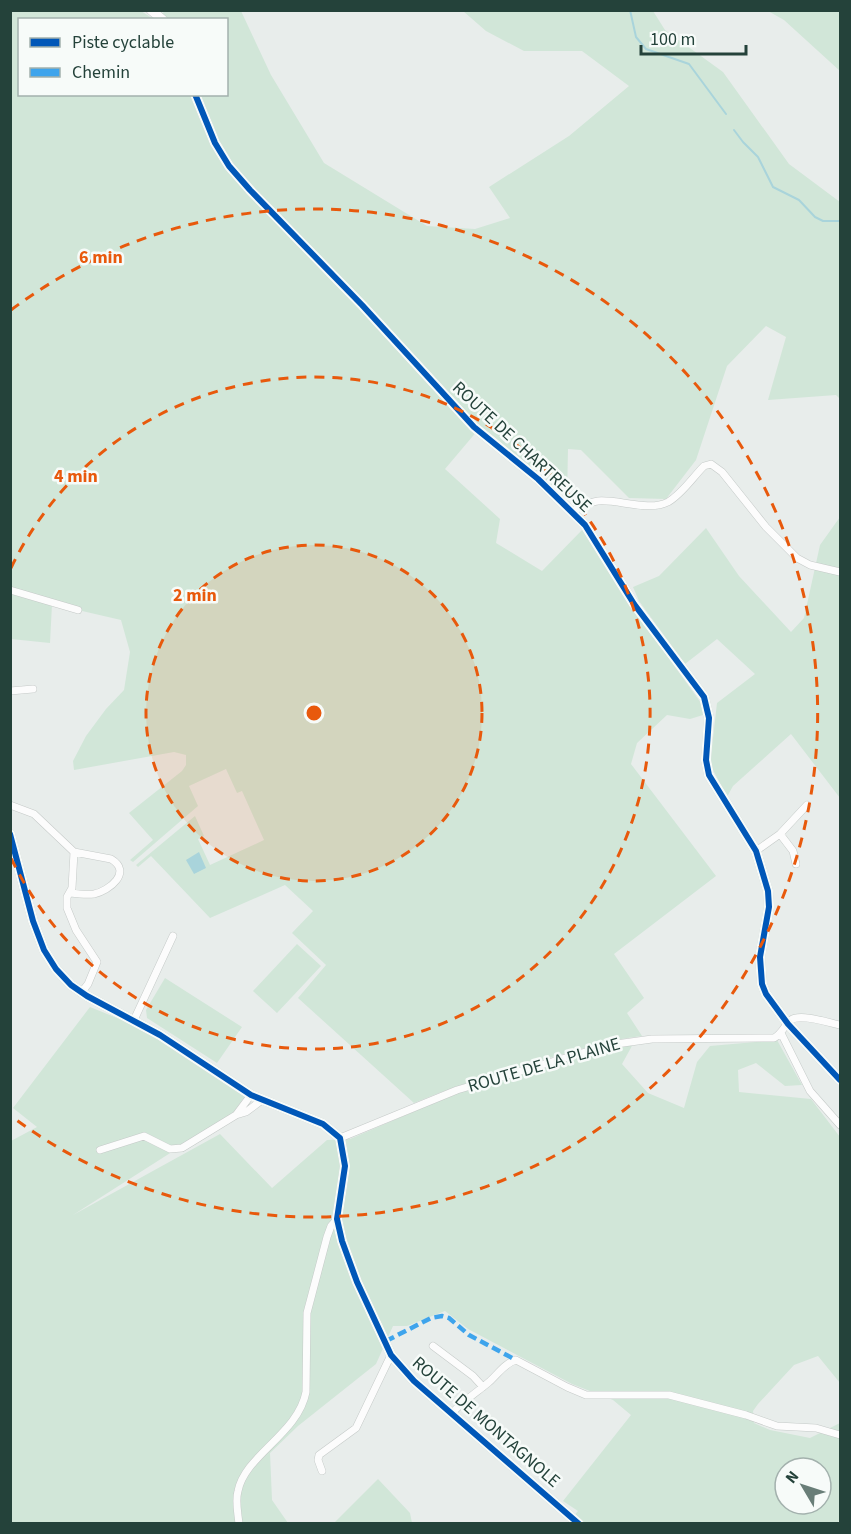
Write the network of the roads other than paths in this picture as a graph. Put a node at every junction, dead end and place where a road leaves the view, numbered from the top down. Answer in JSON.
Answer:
{"nodes":[{"id":1,"x":196,"y":96,"type":"edge"},
{"id":2,"x":572,"y":511,"type":"junction"},
{"id":3,"x":840,"y":572,"type":"edge"},
{"id":4,"x":10,"y":590,"type":"edge"},
{"id":5,"x":78,"y":610,"type":"dead end"},
{"id":6,"x":33,"y":689,"type":"dead end"},
{"id":7,"x":10,"y":691,"type":"edge"},
{"id":8,"x":10,"y":805,"type":"edge"},
{"id":9,"x":807,"y":805,"type":"dead end"},
{"id":10,"x":10,"y":834,"type":"edge"},
{"id":11,"x":780,"y":834,"type":"junction"},
{"id":12,"x":756,"y":851,"type":"junction"},
{"id":13,"x":74,"y":852,"type":"junction"},
{"id":14,"x":796,"y":864,"type":"dead end"},
{"id":15,"x":70,"y":893,"type":"junction"},
{"id":16,"x":173,"y":936,"type":"dead end"},
{"id":17,"x":81,"y":993,"type":"junction"},
{"id":18,"x":134,"y":1020,"type":"junction"},
{"id":19,"x":788,"y":1024,"type":"junction"},
{"id":20,"x":840,"y":1025,"type":"edge"},
{"id":21,"x":781,"y":1033,"type":"junction"},
{"id":22,"x":840,"y":1080,"type":"edge"},
{"id":23,"x":251,"y":1095,"type":"junction"},
{"id":24,"x":262,"y":1100,"type":"junction"},
{"id":25,"x":236,"y":1115,"type":"junction"},
{"id":26,"x":840,"y":1125,"type":"edge"},
{"id":27,"x":340,"y":1138,"type":"junction"},
{"id":28,"x":100,"y":1150,"type":"dead end"},
{"id":29,"x":337,"y":1219,"type":"junction"},
{"id":30,"x":433,"y":1346,"type":"dead end"},
{"id":31,"x":391,"y":1355,"type":"junction"},
{"id":32,"x":483,"y":1387,"type":"junction"},
{"id":33,"x":451,"y":1414,"type":"junction"},
{"id":34,"x":840,"y":1435,"type":"edge"},
{"id":35,"x":322,"y":1471,"type":"dead end"},
{"id":36,"x":239,"y":1524,"type":"edge"},
{"id":37,"x":579,"y":1524,"type":"edge"}],
"edges":[{"from":1,"to":2,"type":"main road","name":"ROUTE DE CHARTREUSE"},
{"from":2,"to":3,"type":"street"},
{"from":2,"to":12,"type":"main road","name":"ROUTE DE CHARTREUSE"},
{"from":4,"to":5,"type":"street"},
{"from":6,"to":7,"type":"street"},
{"from":8,"to":13,"type":"street"},
{"from":9,"to":11,"type":"street"},
{"from":10,"to":17,"type":"main road"},
{"from":11,"to":12,"type":"street"},
{"from":11,"to":14,"type":"street"},
{"from":12,"to":19,"type":"main road","name":"ROUTE DE CHARTREUSE"},
{"from":13,"to":15,"type":"street"},
{"from":13,"to":15,"type":"street"},
{"from":15,"to":17,"type":"street"},
{"from":16,"to":18,"type":"street"},
{"from":17,"to":18,"type":"main road"},
{"from":18,"to":23,"type":"main road"},
{"from":19,"to":20,"type":"street"},
{"from":19,"to":21,"type":"street"},
{"from":19,"to":22,"type":"main road","name":"ROUTE DE CHARTREUSE"},
{"from":21,"to":26,"type":"street"},
{"from":21,"to":27,"type":"street","name":"ROUTE DE LA PLAINE"},
{"from":23,"to":24,"type":"main road"},
{"from":23,"to":25,"type":"street"},
{"from":24,"to":25,"type":"street"},
{"from":24,"to":27,"type":"main road"},
{"from":25,"to":28,"type":"street"},
{"from":27,"to":29,"type":"main road","name":"ROUTE DE MONTAGNOLE"},
{"from":29,"to":31,"type":"main road","name":"ROUTE DE MONTAGNOLE"},
{"from":29,"to":36,"type":"street"},
{"from":30,"to":32,"type":"street"},
{"from":31,"to":33,"type":"main road","name":"ROUTE DE MONTAGNOLE"},
{"from":31,"to":35,"type":"street"},
{"from":32,"to":33,"type":"street"},
{"from":32,"to":34,"type":"street"},
{"from":33,"to":37,"type":"main road","name":"ROUTE DE MONTAGNOLE"}]}
